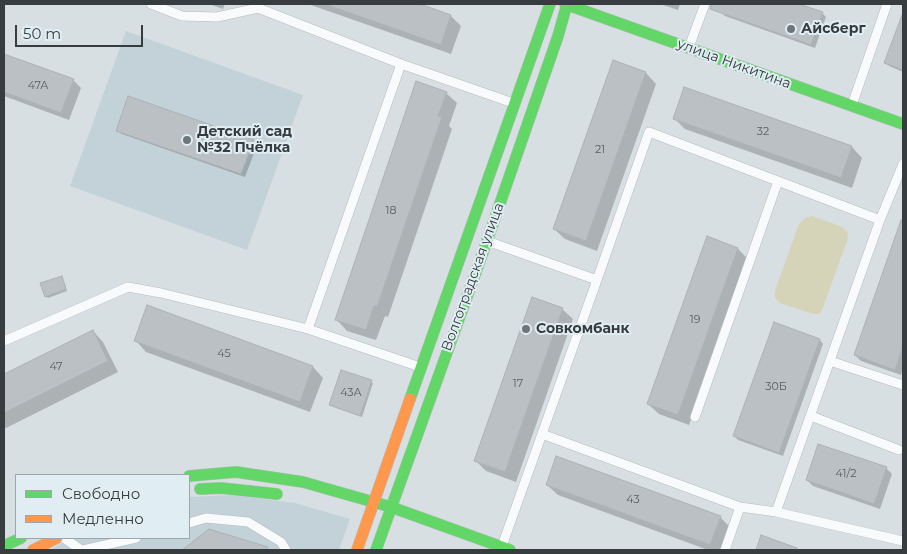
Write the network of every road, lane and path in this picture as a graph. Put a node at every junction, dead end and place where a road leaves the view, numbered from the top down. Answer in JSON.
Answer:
{"nodes":[{"id":1,"x":151,"y":4,"type":"edge"},
{"id":2,"x":550,"y":4,"type":"edge"},
{"id":3,"x":566,"y":4,"type":"edge"},
{"id":4,"x":705,"y":4,"type":"edge"},
{"id":5,"x":888,"y":4,"type":"edge"},
{"id":6,"x":689,"y":48,"type":"junction"},
{"id":7,"x":401,"y":64,"type":"junction"},
{"id":8,"x":515,"y":103,"type":"junction"},
{"id":9,"x":852,"y":106,"type":"junction"},
{"id":10,"x":532,"y":109,"type":"junction"},
{"id":11,"x":903,"y":124,"type":"edge"},
{"id":12,"x":903,"y":164,"type":"edge"},
{"id":13,"x":778,"y":181,"type":"junction"},
{"id":14,"x":880,"y":220,"type":"junction"},
{"id":15,"x":487,"y":241,"type":"junction"},
{"id":16,"x":597,"y":280,"type":"junction"},
{"id":17,"x":308,"y":328,"type":"junction"},
{"id":18,"x":4,"y":341,"type":"edge"},
{"id":19,"x":830,"y":361,"type":"junction"},
{"id":20,"x":421,"y":368,"type":"junction"},
{"id":21,"x":439,"y":374,"type":"junction"},
{"id":22,"x":903,"y":385,"type":"edge"},
{"id":23,"x":811,"y":416,"type":"junction"},
{"id":24,"x":695,"y":417,"type":"dead end"},
{"id":25,"x":542,"y":434,"type":"junction"},
{"id":26,"x":899,"y":450,"type":"dead end"},
{"id":27,"x":190,"y":476,"type":"edge"},
{"id":28,"x":190,"y":490,"type":"edge"},
{"id":29,"x":285,"y":494,"type":"dead end"},
{"id":30,"x":374,"y":502,"type":"junction"},
{"id":31,"x":391,"y":507,"type":"junction"},
{"id":32,"x":740,"y":507,"type":"junction"},
{"id":33,"x":776,"y":512,"type":"junction"},
{"id":34,"x":365,"y":514,"type":"junction"},
{"id":35,"x":391,"y":522,"type":"junction"},
{"id":36,"x":190,"y":523,"type":"edge"},
{"id":37,"x":19,"y":539,"type":"edge"},
{"id":38,"x":55,"y":539,"type":"edge"},
{"id":39,"x":66,"y":539,"type":"edge"},
{"id":40,"x":132,"y":539,"type":"edge"},
{"id":41,"x":903,"y":541,"type":"edge"},
{"id":42,"x":4,"y":546,"type":"edge"},
{"id":43,"x":504,"y":549,"type":"edge"},
{"id":44,"x":33,"y":550,"type":"edge"},
{"id":45,"x":82,"y":550,"type":"edge"},
{"id":46,"x":286,"y":550,"type":"edge"},
{"id":47,"x":357,"y":550,"type":"edge"},
{"id":48,"x":376,"y":550,"type":"edge"},
{"id":49,"x":725,"y":550,"type":"edge"}],
"edges":[{"from":1,"to":7,"type":"lane"},
{"from":2,"to":8,"type":"main road"},
{"from":3,"to":6,"type":"main road","name":"улица Никитина"},
{"from":3,"to":10,"type":"main road","name":"Волгоградская улица"},
{"from":4,"to":6,"type":"lane"},
{"from":5,"to":9,"type":"lane"},
{"from":6,"to":9,"type":"main road","name":"улица Никитина"},
{"from":7,"to":8,"type":"lane"},
{"from":7,"to":17,"type":"lane"},
{"from":8,"to":10,"type":"lane"},
{"from":8,"to":20,"type":"main road"},
{"from":9,"to":11,"type":"main road","name":"улица Никитина"},
{"from":10,"to":15,"type":"main road","name":"Волгоградская улица"},
{"from":12,"to":14,"type":"lane"},
{"from":13,"to":14,"type":"lane"},
{"from":13,"to":16,"type":"lane"},
{"from":13,"to":24,"type":"lane"},
{"from":14,"to":19,"type":"lane"},
{"from":15,"to":16,"type":"lane"},
{"from":15,"to":21,"type":"main road","name":"Волгоградская улица"},
{"from":16,"to":25,"type":"lane"},
{"from":17,"to":18,"type":"lane"},
{"from":17,"to":20,"type":"lane"},
{"from":19,"to":22,"type":"lane"},
{"from":19,"to":23,"type":"lane"},
{"from":20,"to":21,"type":"lane"},
{"from":20,"to":30,"type":"main road"},
{"from":21,"to":31,"type":"main road","name":"Волгоградская улица"},
{"from":23,"to":26,"type":"lane"},
{"from":23,"to":33,"type":"lane"},
{"from":25,"to":32,"type":"lane"},
{"from":25,"to":43,"type":"lane"},
{"from":27,"to":30,"type":"main road"},
{"from":28,"to":29,"type":"main road"},
{"from":30,"to":31,"type":"main road"},
{"from":30,"to":34,"type":"main road"},
{"from":31,"to":35,"type":"main road","name":"Волгоградская улица"},
{"from":31,"to":43,"type":"main road"},
{"from":32,"to":33,"type":"lane"},
{"from":32,"to":49,"type":"lane"},
{"from":33,"to":41,"type":"lane"},
{"from":34,"to":35,"type":"main road"},
{"from":34,"to":47,"type":"main road"},
{"from":35,"to":48,"type":"main road","name":"Волгоградская улица"},
{"from":36,"to":46,"type":"lane"},
{"from":37,"to":42,"type":"main road"},
{"from":38,"to":44,"type":"main road"},
{"from":39,"to":45,"type":"lane"},
{"from":40,"to":45,"type":"lane"}]}
